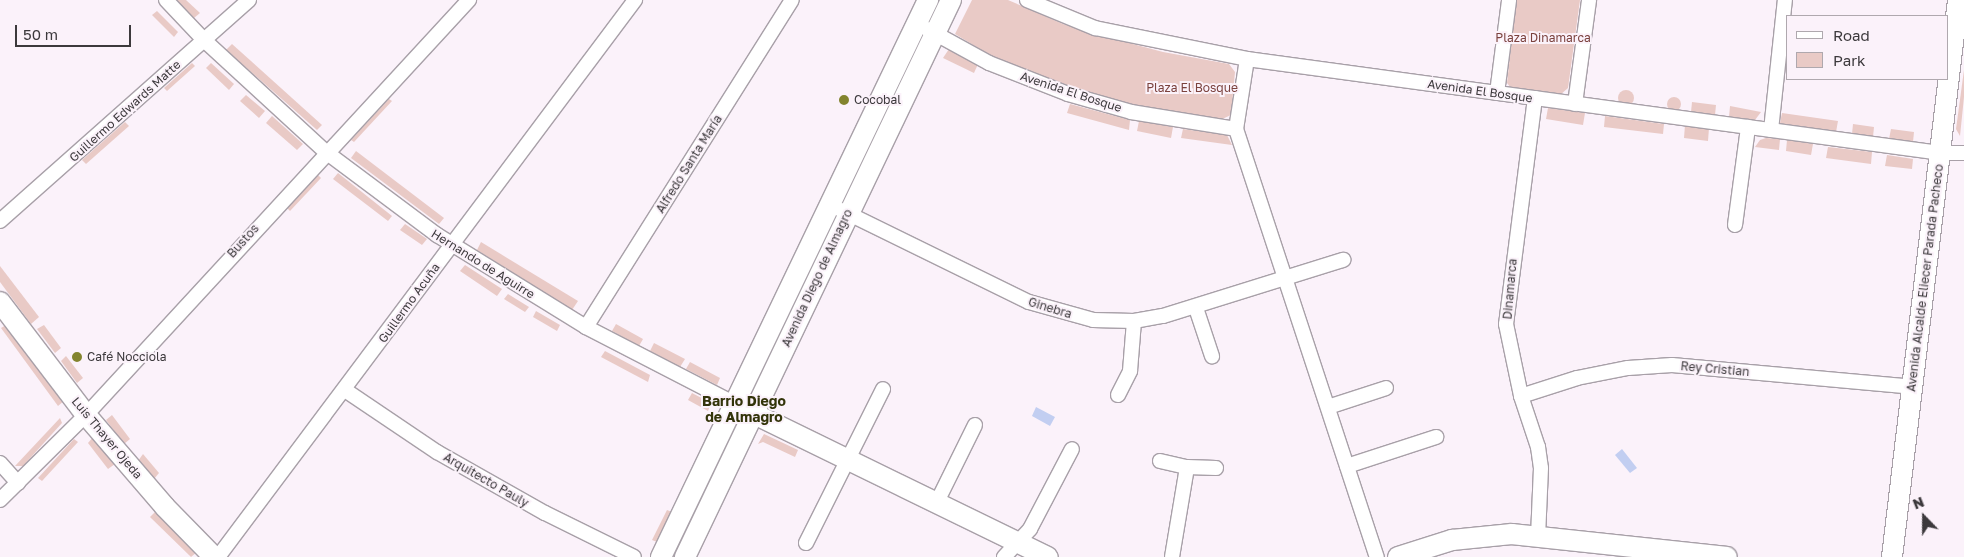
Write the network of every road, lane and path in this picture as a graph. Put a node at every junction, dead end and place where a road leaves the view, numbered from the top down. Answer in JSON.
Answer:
{"nodes":[{"id":1,"x":166,"y":0,"type":"edge"},
{"id":2,"x":249,"y":0,"type":"edge"},
{"id":3,"x":469,"y":0,"type":"edge"},
{"id":4,"x":635,"y":0,"type":"edge"},
{"id":5,"x":792,"y":0,"type":"edge"},
{"id":6,"x":928,"y":0,"type":"edge"},
{"id":7,"x":952,"y":0,"type":"edge"},
{"id":8,"x":1027,"y":0,"type":"edge"},
{"id":9,"x":1509,"y":0,"type":"edge"},
{"id":10,"x":1589,"y":0,"type":"edge"},
{"id":11,"x":1785,"y":0,"type":"edge"},
{"id":12,"x":1958,"y":0,"type":"edge"},
{"id":13,"x":917,"y":23,"type":"junction"},
{"id":14,"x":935,"y":33,"type":"junction"},
{"id":15,"x":204,"y":40,"type":"junction"},
{"id":16,"x":1247,"y":59,"type":"junction"},
{"id":17,"x":1949,"y":76,"type":"edge"},
{"id":18,"x":1949,"y":80,"type":"edge"},
{"id":19,"x":1497,"y":93,"type":"junction"},
{"id":20,"x":1535,"y":98,"type":"junction"},
{"id":21,"x":1576,"y":104,"type":"junction"},
{"id":22,"x":1748,"y":127,"type":"junction"},
{"id":23,"x":1236,"y":129,"type":"junction"},
{"id":24,"x":1771,"y":130,"type":"junction"},
{"id":25,"x":326,"y":152,"type":"junction"},
{"id":26,"x":1940,"y":153,"type":"junction"},
{"id":27,"x":1964,"y":153,"type":"edge"},
{"id":28,"x":830,"y":203,"type":"junction"},
{"id":29,"x":848,"y":213,"type":"junction"},
{"id":30,"x":0,"y":221,"type":"edge"},
{"id":31,"x":1735,"y":225,"type":"dead end"},
{"id":32,"x":452,"y":245,"type":"junction"},
{"id":33,"x":1343,"y":260,"type":"dead end"},
{"id":34,"x":1286,"y":280,"type":"junction"},
{"id":35,"x":1196,"y":308,"type":"junction"},
{"id":36,"x":2,"y":310,"type":"edge"},
{"id":37,"x":1134,"y":321,"type":"junction"},
{"id":38,"x":586,"y":327,"type":"junction"},
{"id":39,"x":1212,"y":356,"type":"dead end"},
{"id":40,"x":1912,"y":387,"type":"junction"},
{"id":41,"x":1386,"y":388,"type":"dead end"},
{"id":42,"x":883,"y":389,"type":"dead end"},
{"id":43,"x":345,"y":390,"type":"junction"},
{"id":44,"x":1118,"y":395,"type":"dead end"},
{"id":45,"x":1520,"y":396,"type":"junction"},
{"id":46,"x":734,"y":404,"type":"junction"},
{"id":47,"x":1328,"y":407,"type":"junction"},
{"id":48,"x":754,"y":414,"type":"junction"},
{"id":49,"x":86,"y":415,"type":"junction"},
{"id":50,"x":975,"y":425,"type":"dead end"},
{"id":51,"x":1436,"y":438,"type":"dead end"},
{"id":52,"x":1072,"y":449,"type":"dead end"},
{"id":53,"x":848,"y":460,"type":"junction"},
{"id":54,"x":1160,"y":461,"type":"dead end"},
{"id":55,"x":0,"y":463,"type":"edge"},
{"id":56,"x":1347,"y":466,"type":"junction"},
{"id":57,"x":1187,"y":467,"type":"junction"},
{"id":58,"x":1216,"y":468,"type":"dead end"},
{"id":59,"x":18,"y":483,"type":"junction"},
{"id":60,"x":0,"y":500,"type":"edge"},
{"id":61,"x":936,"y":504,"type":"junction"},
{"id":62,"x":1538,"y":538,"type":"junction"},
{"id":63,"x":806,"y":543,"type":"dead end"},
{"id":64,"x":1011,"y":550,"type":"edge"},
{"id":65,"x":1673,"y":554,"type":"edge"},
{"id":66,"x":214,"y":557,"type":"edge"},
{"id":67,"x":218,"y":557,"type":"edge"},
{"id":68,"x":634,"y":557,"type":"edge"},
{"id":69,"x":661,"y":557,"type":"edge"},
{"id":70,"x":685,"y":557,"type":"edge"},
{"id":71,"x":1048,"y":557,"type":"edge"},
{"id":72,"x":1172,"y":557,"type":"edge"},
{"id":73,"x":1377,"y":557,"type":"edge"},
{"id":74,"x":1398,"y":557,"type":"edge"},
{"id":75,"x":1427,"y":557,"type":"edge"},
{"id":76,"x":1727,"y":557,"type":"edge"},
{"id":77,"x":1892,"y":557,"type":"edge"}],
"edges":[{"from":1,"to":15,"type":"street","name":"Hernando de Aguirre"},
{"from":2,"to":15,"type":"street","name":"Guillermo Edwards Matte"},
{"from":3,"to":25,"type":"street","name":"Bustos"},
{"from":4,"to":32,"type":"street","name":"Guillermo Acuña"},
{"from":5,"to":38,"type":"street","name":"Alfredo Santa María"},
{"from":6,"to":13,"type":"street","name":"Avenida Diego de Almagro"},
{"from":7,"to":14,"type":"street","name":"Avenida Diego de Almagro"},
{"from":8,"to":16,"type":"street","name":"Avenida El Bosque"},
{"from":9,"to":19,"type":"street"},
{"from":10,"to":21,"type":"street"},
{"from":11,"to":24,"type":"street"},
{"from":12,"to":17,"type":"street","name":"Avenida Alcalde Eliecer Parada Pacheco"},
{"from":13,"to":14,"type":"street","name":"Avenida El Bosque"},
{"from":13,"to":28,"type":"street","name":"Avenida Diego de Almagro"},
{"from":14,"to":23,"type":"street","name":"Avenida El Bosque"},
{"from":14,"to":29,"type":"street","name":"Avenida Diego de Almagro"},
{"from":15,"to":25,"type":"street","name":"Hernando de Aguirre"},
{"from":15,"to":30,"type":"street","name":"Guillermo Edwards Matte"},
{"from":16,"to":19,"type":"street","name":"Avenida El Bosque"},
{"from":16,"to":23,"type":"street"},
{"from":18,"to":26,"type":"street","name":"Avenida Alcalde Eliecer Parada Pacheco"},
{"from":19,"to":20,"type":"street","name":"Avenida El Bosque"},
{"from":20,"to":21,"type":"street","name":"Avenida El Bosque"},
{"from":20,"to":45,"type":"street","name":"Dinamarca"},
{"from":21,"to":22,"type":"street","name":"Avenida El Bosque"},
{"from":22,"to":24,"type":"street","name":"Avenida El Bosque"},
{"from":22,"to":31,"type":"street"},
{"from":23,"to":34,"type":"street"},
{"from":24,"to":26,"type":"street","name":"Avenida El Bosque"},
{"from":25,"to":32,"type":"street","name":"Hernando de Aguirre"},
{"from":25,"to":49,"type":"street","name":"Bustos"},
{"from":26,"to":27,"type":"street","name":"Avenida El Bosque"},
{"from":26,"to":40,"type":"street","name":"Avenida Alcalde Eliecer Parada Pacheco"},
{"from":28,"to":29,"type":"street","name":"Ginebra"},
{"from":28,"to":46,"type":"street","name":"Avenida Diego de Almagro"},
{"from":29,"to":37,"type":"street","name":"Ginebra"},
{"from":29,"to":48,"type":"street","name":"Avenida Diego de Almagro"},
{"from":32,"to":38,"type":"street","name":"Hernando de Aguirre"},
{"from":32,"to":43,"type":"street","name":"Guillermo Acuña"},
{"from":33,"to":34,"type":"street","name":"Ginebra"},
{"from":34,"to":35,"type":"street","name":"Ginebra"},
{"from":34,"to":47,"type":"street"},
{"from":35,"to":37,"type":"street","name":"Ginebra"},
{"from":35,"to":39,"type":"street"},
{"from":36,"to":49,"type":"street","name":"Luis Thayer Ojeda"},
{"from":37,"to":44,"type":"street"},
{"from":38,"to":46,"type":"street","name":"Hernando de Aguirre"},
{"from":40,"to":45,"type":"street","name":"Rey Cristian"},
{"from":40,"to":77,"type":"street","name":"Avenida Alcalde Eliecer Parada Pacheco"},
{"from":41,"to":47,"type":"street"},
{"from":42,"to":53,"type":"street"},
{"from":43,"to":67,"type":"street","name":"Guillermo Acuña"},
{"from":43,"to":68,"type":"street","name":"Arquitecto Pauly"},
{"from":45,"to":62,"type":"street","name":"Dinamarca"},
{"from":46,"to":48,"type":"street","name":"Hernando de Aguirre"},
{"from":46,"to":69,"type":"street","name":"Avenida Diego de Almagro"},
{"from":47,"to":56,"type":"street"},
{"from":48,"to":53,"type":"street","name":"Hernando de Aguirre"},
{"from":48,"to":70,"type":"street","name":"Avenida Diego de Almagro"},
{"from":49,"to":59,"type":"street","name":"Bustos"},
{"from":49,"to":66,"type":"street","name":"Luis Thayer Ojeda"},
{"from":50,"to":61,"type":"street"},
{"from":51,"to":56,"type":"street"},
{"from":52,"to":64,"type":"street"},
{"from":53,"to":61,"type":"street","name":"Hernando de Aguirre"},
{"from":53,"to":63,"type":"street"},
{"from":54,"to":57,"type":"street"},
{"from":55,"to":59,"type":"street"},
{"from":56,"to":73,"type":"street"},
{"from":57,"to":58,"type":"street"},
{"from":57,"to":72,"type":"street"},
{"from":59,"to":60,"type":"street","name":"Bustos"},
{"from":61,"to":64,"type":"street","name":"Hernando de Aguirre"},
{"from":62,"to":65,"type":"street"},
{"from":62,"to":74,"type":"street"},
{"from":62,"to":75,"type":"street"},
{"from":64,"to":71,"type":"street","name":"Hernando de Aguirre"},
{"from":65,"to":76,"type":"street"}]}
